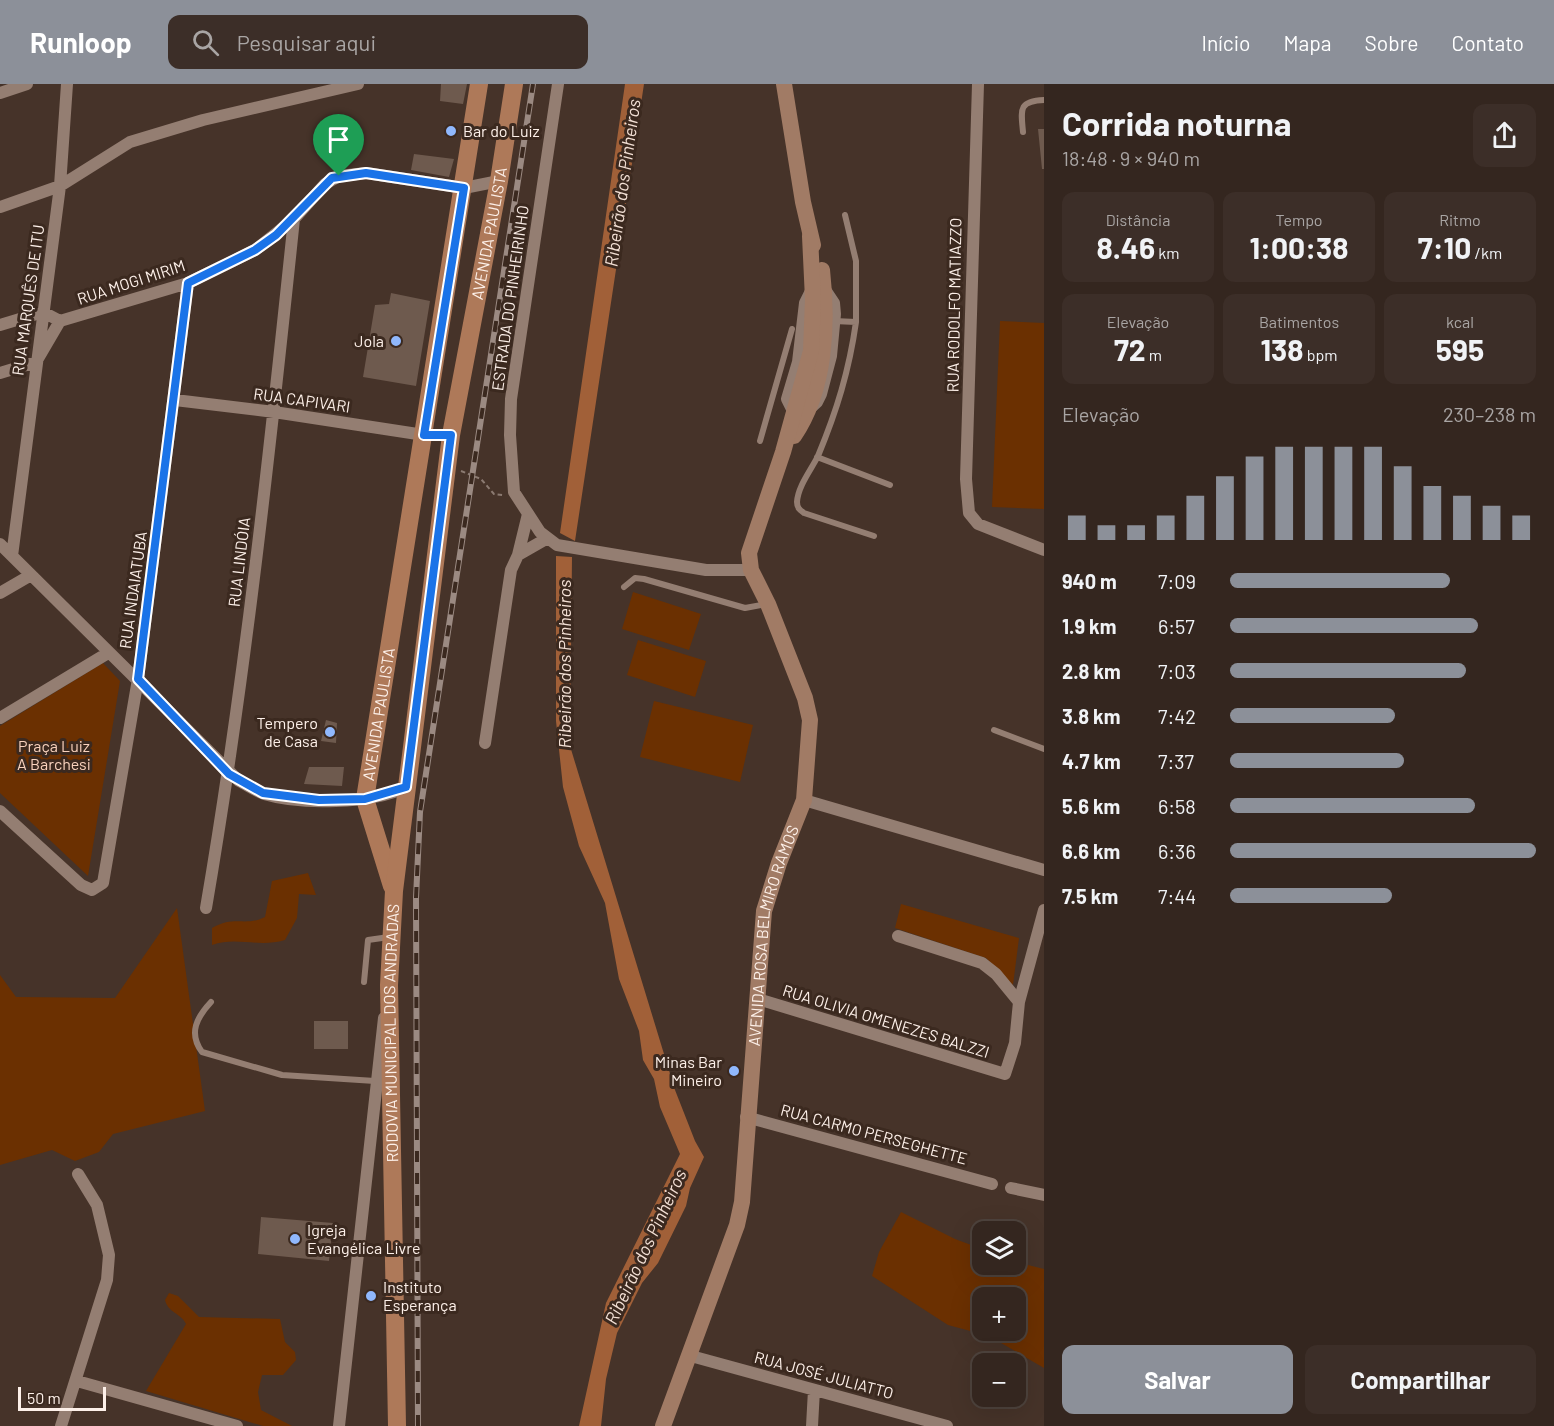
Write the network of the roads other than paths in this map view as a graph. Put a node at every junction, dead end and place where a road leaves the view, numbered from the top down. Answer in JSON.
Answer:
{"nodes":[{"id":1,"x":27,"y":84,"type":"edge"},
{"id":2,"x":67,"y":84,"type":"edge"},
{"id":3,"x":358,"y":84,"type":"edge"},
{"id":4,"x":479,"y":84,"type":"edge"},
{"id":5,"x":514,"y":84,"type":"edge"},
{"id":6,"x":558,"y":84,"type":"edge"},
{"id":7,"x":784,"y":84,"type":"edge"},
{"id":8,"x":978,"y":84,"type":"edge"},
{"id":9,"x":0,"y":93,"type":"edge"},
{"id":10,"x":1044,"y":100,"type":"edge"},
{"id":11,"x":1023,"y":132,"type":"dead end"},
{"id":12,"x":499,"y":181,"type":"junction"},
{"id":13,"x":60,"y":186,"type":"junction"},
{"id":14,"x":464,"y":188,"type":"junction"},
{"id":15,"x":0,"y":207,"type":"edge"},
{"id":16,"x":845,"y":215,"type":"dead end"},
{"id":17,"x":294,"y":219,"type":"junction"},
{"id":18,"x":188,"y":283,"type":"junction"},
{"id":19,"x":816,"y":291,"type":"junction"},
{"id":20,"x":43,"y":312,"type":"junction"},
{"id":21,"x":60,"y":321,"type":"junction"},
{"id":22,"x":834,"y":321,"type":"junction"},
{"id":23,"x":856,"y":322,"type":"junction"},
{"id":24,"x":0,"y":325,"type":"edge"},
{"id":25,"x":792,"y":329,"type":"dead end"},
{"id":26,"x":36,"y":362,"type":"junction"},
{"id":27,"x":0,"y":373,"type":"edge"},
{"id":28,"x":175,"y":400,"type":"junction"},
{"id":29,"x":802,"y":409,"type":"junction"},
{"id":30,"x":274,"y":412,"type":"junction"},
{"id":31,"x":424,"y":435,"type":"junction"},
{"id":32,"x":451,"y":435,"type":"junction"},
{"id":33,"x":760,"y":441,"type":"dead end"},
{"id":34,"x":817,"y":457,"type":"junction"},
{"id":35,"x":891,"y":485,"type":"dead end"},
{"id":36,"x":528,"y":514,"type":"junction"},
{"id":37,"x":874,"y":536,"type":"dead end"},
{"id":38,"x":552,"y":542,"type":"junction"},
{"id":39,"x":0,"y":544,"type":"edge"},
{"id":40,"x":1044,"y":550,"type":"edge"},
{"id":41,"x":518,"y":555,"type":"junction"},
{"id":42,"x":12,"y":556,"type":"junction"},
{"id":43,"x":751,"y":570,"type":"junction"},
{"id":44,"x":31,"y":575,"type":"junction"},
{"id":45,"x":624,"y":587,"type":"dead end"},
{"id":46,"x":0,"y":593,"type":"edge"},
{"id":47,"x":768,"y":604,"type":"junction"},
{"id":48,"x":108,"y":653,"type":"junction"},
{"id":49,"x":138,"y":679,"type":"junction"},
{"id":50,"x":0,"y":718,"type":"edge"},
{"id":51,"x":994,"y":730,"type":"dead end"},
{"id":52,"x":485,"y":743,"type":"dead end"},
{"id":53,"x":1044,"y":748,"type":"edge"},
{"id":54,"x":229,"y":774,"type":"junction"},
{"id":55,"x":406,"y":787,"type":"junction"},
{"id":56,"x":365,"y":799,"type":"junction"},
{"id":57,"x":804,"y":800,"type":"junction"},
{"id":58,"x":0,"y":811,"type":"edge"},
{"id":59,"x":1044,"y":870,"type":"edge"},
{"id":60,"x":394,"y":891,"type":"junction"},
{"id":61,"x":206,"y":909,"type":"dead end"},
{"id":62,"x":1044,"y":910,"type":"edge"},
{"id":63,"x":393,"y":936,"type":"junction"},
{"id":64,"x":898,"y":936,"type":"dead end"},
{"id":65,"x":364,"y":982,"type":"dead end"},
{"id":66,"x":389,"y":985,"type":"junction"},
{"id":67,"x":758,"y":999,"type":"junction"},
{"id":68,"x":211,"y":1002,"type":"dead end"},
{"id":69,"x":1019,"y":1002,"type":"junction"},
{"id":70,"x":375,"y":1081,"type":"junction"},
{"id":71,"x":746,"y":1117,"type":"junction"},
{"id":72,"x":78,"y":1174,"type":"dead end"},
{"id":73,"x":992,"y":1184,"type":"dead end"},
{"id":74,"x":1011,"y":1188,"type":"dead end"},
{"id":75,"x":1044,"y":1195,"type":"edge"},
{"id":76,"x":691,"y":1356,"type":"junction"},
{"id":77,"x":77,"y":1381,"type":"junction"},
{"id":78,"x":814,"y":1390,"type":"junction"},
{"id":79,"x":61,"y":1426,"type":"edge"},
{"id":80,"x":237,"y":1426,"type":"edge"},
{"id":81,"x":339,"y":1426,"type":"edge"},
{"id":82,"x":397,"y":1426,"type":"edge"},
{"id":83,"x":663,"y":1426,"type":"edge"},
{"id":84,"x":812,"y":1426,"type":"edge"},
{"id":85,"x":948,"y":1426,"type":"edge"}],
"edges":[{"from":1,"to":9,"type":"street"},
{"from":2,"to":13,"type":"street","name":"RUA MARQUÊS DE ITU"},
{"from":3,"to":13,"type":"street"},
{"from":4,"to":14,"type":"main road","name":"AVENIDA PAULISTA"},
{"from":5,"to":12,"type":"main road","name":"AVENIDA PAULISTA"},
{"from":6,"to":36,"type":"street","name":"ESTRADA DO PINHEIRINHO"},
{"from":7,"to":19,"type":"main road"},
{"from":8,"to":40,"type":"street","name":"RUA RODOLFO MATIAZZO"},
{"from":10,"to":11,"type":"lane"},
{"from":12,"to":14,"type":"street"},
{"from":12,"to":32,"type":"main road","name":"AVENIDA PAULISTA"},
{"from":13,"to":15,"type":"street"},
{"from":13,"to":20,"type":"street","name":"RUA MARQUÊS DE ITU"},
{"from":14,"to":17,"type":"street","name":"RUA MOGI MIRIM"},
{"from":14,"to":31,"type":"main road","name":"AVENIDA PAULISTA"},
{"from":16,"to":23,"type":"lane"},
{"from":17,"to":18,"type":"street","name":"RUA MOGI MIRIM"},
{"from":17,"to":30,"type":"street","name":"RUA LINDÓIA"},
{"from":18,"to":21,"type":"street","name":"RUA MOGI MIRIM"},
{"from":18,"to":28,"type":"street","name":"RUA INDAIATUBA"},
{"from":19,"to":22,"type":"street"},
{"from":19,"to":29,"type":"main road","name":"AVENIDA ROSA BELMIRO RAMOS"},
{"from":19,"to":29,"type":"street"},
{"from":20,"to":21,"type":"street","name":"RUA MOGI MIRIM"},
{"from":20,"to":24,"type":"street"},
{"from":20,"to":26,"type":"street","name":"RUA MARQUÊS DE ITU"},
{"from":21,"to":26,"type":"street","name":"RUA MOGI MIRIM"},
{"from":22,"to":23,"type":"lane"},
{"from":22,"to":29,"type":"street"},
{"from":23,"to":34,"type":"lane"},
{"from":25,"to":33,"type":"lane"},
{"from":26,"to":27,"type":"street"},
{"from":26,"to":42,"type":"street","name":"RUA MARQUÊS DE ITU"},
{"from":28,"to":30,"type":"street","name":"RUA CAPIVARI"},
{"from":28,"to":49,"type":"street","name":"RUA INDAIATUBA"},
{"from":29,"to":43,"type":"main road","name":"AVENIDA ROSA BELMIRO RAMOS"},
{"from":30,"to":31,"type":"street","name":"RUA CAPIVARI"},
{"from":30,"to":54,"type":"street","name":"RUA LINDÓIA"},
{"from":31,"to":32,"type":"street","name":"RUA CAPIVARI"},
{"from":31,"to":56,"type":"main road","name":"AVENIDA PAULISTA"},
{"from":32,"to":55,"type":"main road","name":"AVENIDA PAULISTA"},
{"from":34,"to":35,"type":"lane"},
{"from":34,"to":37,"type":"lane"},
{"from":36,"to":38,"type":"street","name":"ESTRADA DO PINHEIRINHO"},
{"from":36,"to":41,"type":"street"},
{"from":38,"to":41,"type":"street"},
{"from":38,"to":43,"type":"street"},
{"from":39,"to":42,"type":"street"},
{"from":41,"to":52,"type":"street"},
{"from":42,"to":44,"type":"street"},
{"from":43,"to":47,"type":"main road","name":"AVENIDA ROSA BELMIRO RAMOS"},
{"from":44,"to":46,"type":"street"},
{"from":44,"to":48,"type":"street"},
{"from":45,"to":47,"type":"lane"},
{"from":47,"to":57,"type":"main road","name":"AVENIDA ROSA BELMIRO RAMOS"},
{"from":48,"to":49,"type":"street"},
{"from":48,"to":50,"type":"street"},
{"from":49,"to":54,"type":"street"},
{"from":49,"to":58,"type":"street","name":"RUA INDAIATUBA"},
{"from":51,"to":53,"type":"lane"},
{"from":54,"to":56,"type":"street"},
{"from":54,"to":61,"type":"street","name":"RUA LINDÓIA"},
{"from":55,"to":56,"type":"street"},
{"from":55,"to":60,"type":"main road","name":"AVENIDA PAULISTA"},
{"from":56,"to":60,"type":"main road","name":"AVENIDA PAULISTA"},
{"from":57,"to":59,"type":"street"},
{"from":57,"to":67,"type":"main road","name":"AVENIDA ROSA BELMIRO RAMOS"},
{"from":60,"to":63,"type":"main road","name":"RODOVIA MUNICIPAL DOS ANDRADAS"},
{"from":62,"to":69,"type":"street"},
{"from":63,"to":65,"type":"lane"},
{"from":63,"to":66,"type":"main road","name":"RODOVIA MUNICIPAL DOS ANDRADAS"},
{"from":64,"to":69,"type":"street"},
{"from":66,"to":70,"type":"street"},
{"from":66,"to":82,"type":"main road","name":"RODOVIA MUNICIPAL DOS ANDRADAS"},
{"from":67,"to":69,"type":"street","name":"RUA OLIVIA OMENEZES BALZZI"},
{"from":67,"to":71,"type":"main road","name":"AVENIDA ROSA BELMIRO RAMOS"},
{"from":68,"to":70,"type":"lane"},
{"from":70,"to":81,"type":"street"},
{"from":71,"to":73,"type":"street","name":"RUA CARMO PERSEGHETTE"},
{"from":71,"to":76,"type":"main road","name":"AVENIDA ROSA BELMIRO RAMOS"},
{"from":72,"to":77,"type":"street"},
{"from":74,"to":75,"type":"street"},
{"from":76,"to":78,"type":"street","name":"RUA JOSÉ JULIATTO"},
{"from":76,"to":83,"type":"main road","name":"AVENIDA ROSA BELMIRO RAMOS"},
{"from":77,"to":79,"type":"street"},
{"from":77,"to":80,"type":"street"},
{"from":78,"to":84,"type":"street"},
{"from":78,"to":85,"type":"street","name":"RUA JOSÉ JULIATTO"}]}
